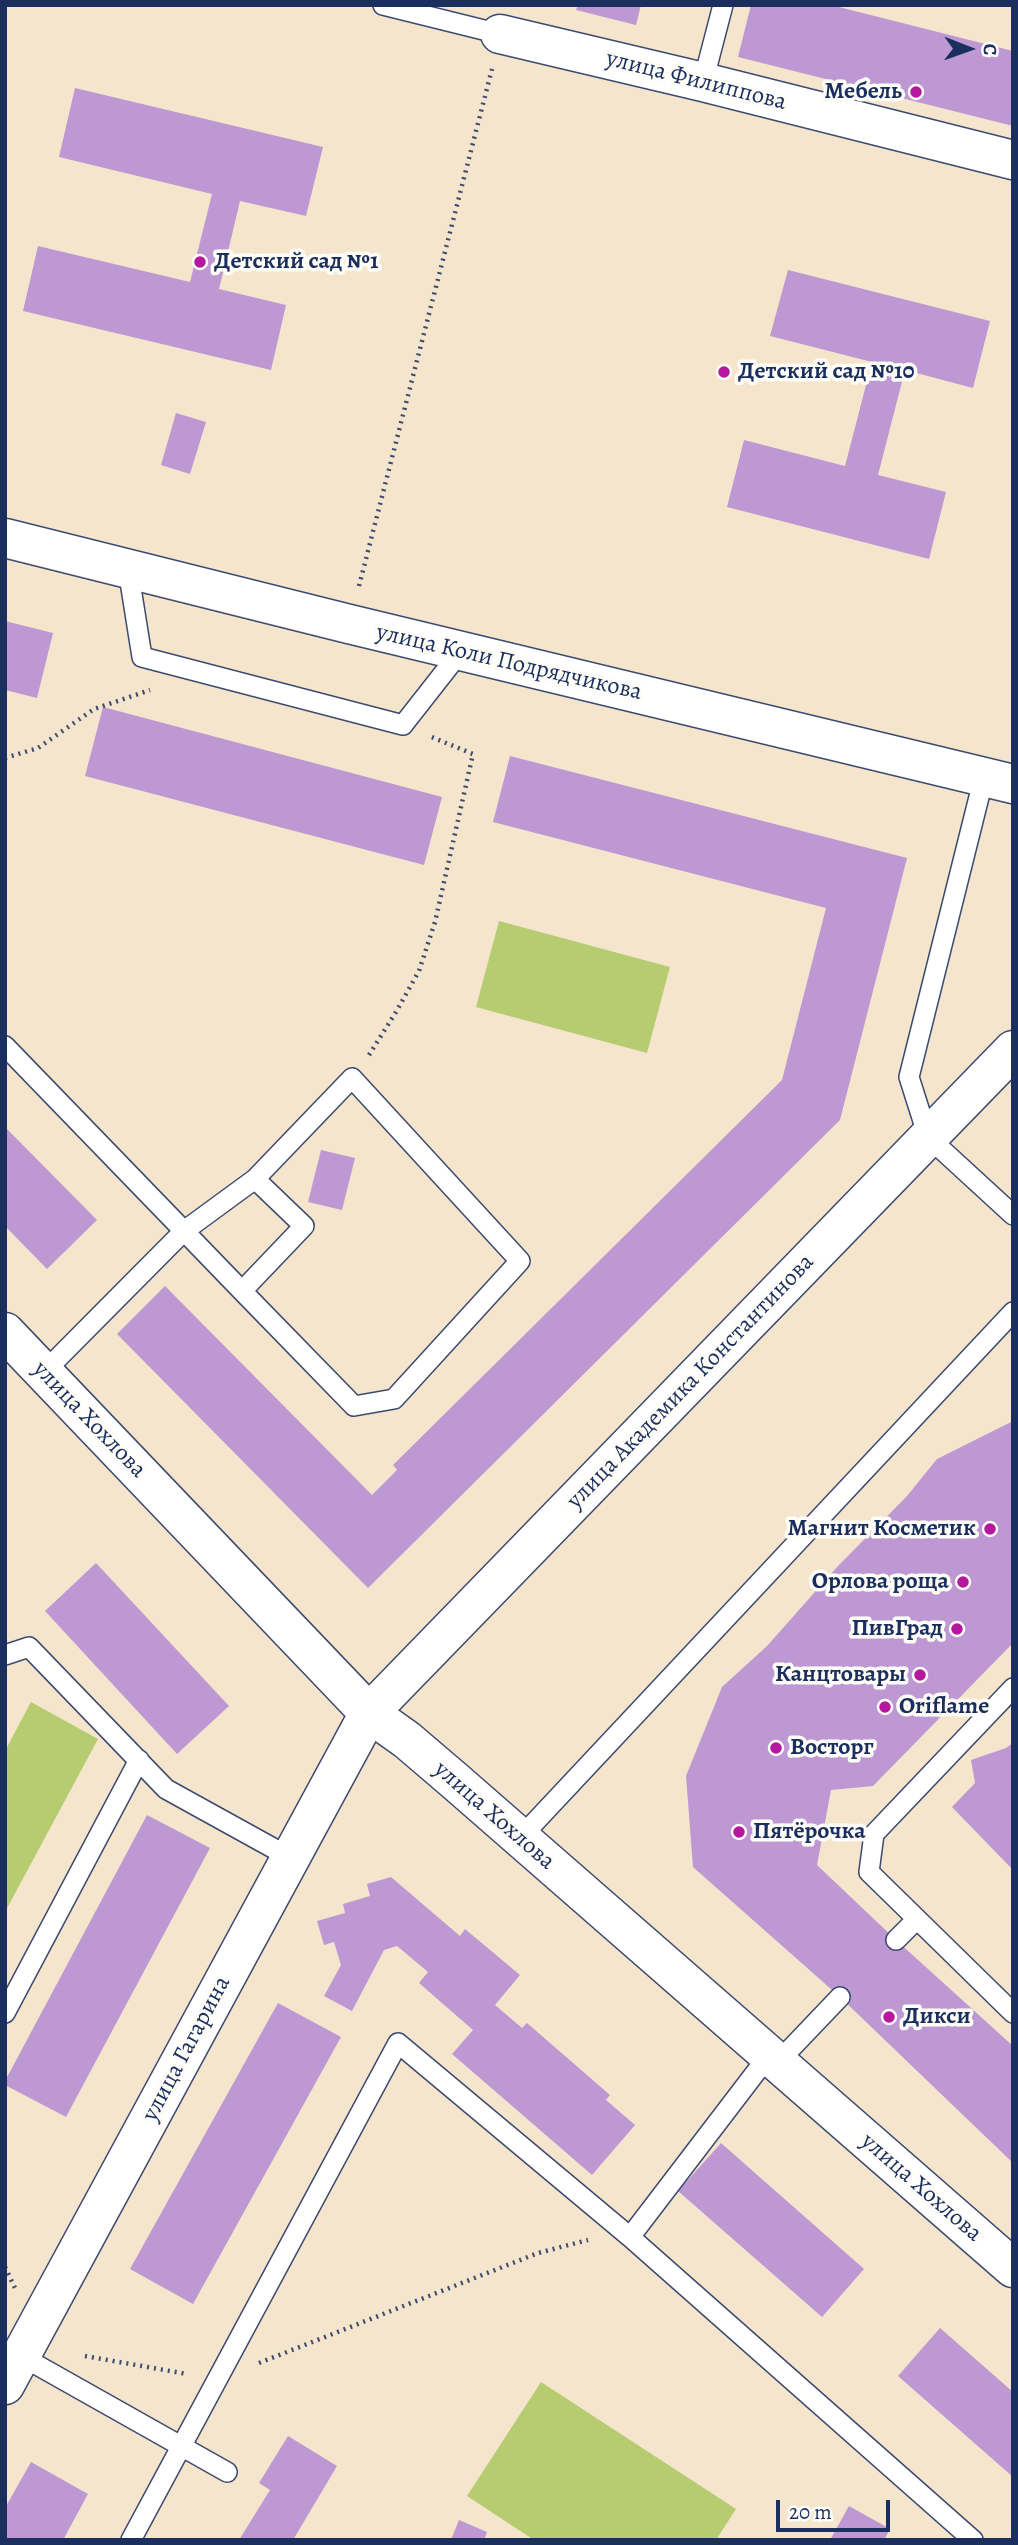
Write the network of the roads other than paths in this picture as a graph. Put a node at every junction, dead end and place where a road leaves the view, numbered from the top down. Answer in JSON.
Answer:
{"nodes":[{"id":1,"x":383,"y":5,"type":"edge"},
{"id":2,"x":723,"y":5,"type":"edge"},
{"id":3,"x":419,"y":10,"type":"edge"},
{"id":4,"x":500,"y":34,"type":"joint"},
{"id":5,"x":703,"y":82,"type":"junction"},
{"id":6,"x":1013,"y":160,"type":"edge"},
{"id":7,"x":5,"y":538,"type":"edge"},
{"id":8,"x":128,"y":569,"type":"junction"},
{"id":9,"x":461,"y":651,"type":"junction"},
{"id":10,"x":998,"y":780,"type":"edge"},
{"id":11,"x":5,"y":1046,"type":"edge"},
{"id":12,"x":1013,"y":1050,"type":"edge"},
{"id":13,"x":928,"y":1137,"type":"junction"},
{"id":14,"x":255,"y":1179,"type":"junction"},
{"id":15,"x":1013,"y":1215,"type":"edge"},
{"id":16,"x":184,"y":1231,"type":"junction"},
{"id":17,"x":242,"y":1291,"type":"junction"},
{"id":18,"x":1013,"y":1312,"type":"edge"},
{"id":19,"x":5,"y":1332,"type":"edge"},
{"id":20,"x":44,"y":1372,"type":"junction"},
{"id":21,"x":5,"y":1655,"type":"edge"},
{"id":22,"x":1013,"y":1688,"type":"edge"},
{"id":23,"x":369,"y":1713,"type":"junction"},
{"id":24,"x":139,"y":1760,"type":"junction"},
{"id":25,"x":520,"y":1838,"type":"junction"},
{"id":26,"x":291,"y":1858,"type":"junction"},
{"id":27,"x":917,"y":1919,"type":"junction"},
{"id":28,"x":896,"y":1940,"type":"dead end"},
{"id":29,"x":841,"y":1997,"type":"dead end"},
{"id":30,"x":5,"y":2012,"type":"edge"},
{"id":31,"x":1013,"y":2013,"type":"edge"},
{"id":32,"x":773,"y":2059,"type":"junction"},
{"id":33,"x":626,"y":2234,"type":"junction"},
{"id":34,"x":1013,"y":2268,"type":"edge"},
{"id":35,"x":13,"y":2371,"type":"edge"},
{"id":36,"x":181,"y":2446,"type":"junction"},
{"id":37,"x":227,"y":2472,"type":"dead end"},
{"id":38,"x":131,"y":2540,"type":"edge"},
{"id":39,"x":973,"y":2540,"type":"edge"}],
"edges":[{"from":1,"to":3,"type":"lane"},
{"from":2,"to":5,"type":"lane"},
{"from":3,"to":4,"type":"lane"},
{"from":4,"to":5,"type":"street","name":"улица Филиппова"},
{"from":5,"to":6,"type":"street","name":"улица Филиппова"},
{"from":7,"to":8,"type":"street","name":"улица Коли Подрядчикова"},
{"from":8,"to":9,"type":"street","name":"улица Коли Подрядчикова"},
{"from":8,"to":9,"type":"lane"},
{"from":9,"to":10,"type":"street","name":"улица Коли Подрядчикова"},
{"from":10,"to":13,"type":"lane"},
{"from":11,"to":16,"type":"lane"},
{"from":12,"to":13,"type":"street","name":"улица Академика Константинова"},
{"from":13,"to":15,"type":"lane"},
{"from":13,"to":23,"type":"street","name":"улица Академика Константинова"},
{"from":14,"to":16,"type":"lane"},
{"from":14,"to":17,"type":"lane"},
{"from":14,"to":17,"type":"lane"},
{"from":16,"to":17,"type":"lane"},
{"from":16,"to":20,"type":"lane"},
{"from":18,"to":25,"type":"lane"},
{"from":19,"to":20,"type":"street","name":"улица Хохлова"},
{"from":20,"to":23,"type":"street","name":"улица Хохлова"},
{"from":21,"to":24,"type":"lane"},
{"from":22,"to":27,"type":"lane"},
{"from":23,"to":25,"type":"street","name":"улица Хохлова"},
{"from":23,"to":26,"type":"street","name":"улица Гагарина"},
{"from":24,"to":26,"type":"lane"},
{"from":24,"to":30,"type":"lane"},
{"from":25,"to":32,"type":"street","name":"улица Хохлова"},
{"from":26,"to":35,"type":"street","name":"улица Гагарина"},
{"from":27,"to":28,"type":"lane"},
{"from":27,"to":31,"type":"lane"},
{"from":29,"to":32,"type":"lane"},
{"from":32,"to":33,"type":"lane"},
{"from":32,"to":34,"type":"street","name":"улица Хохлова"},
{"from":33,"to":36,"type":"lane"},
{"from":33,"to":39,"type":"lane"},
{"from":35,"to":36,"type":"lane"},
{"from":36,"to":37,"type":"lane"},
{"from":36,"to":38,"type":"lane"}]}
